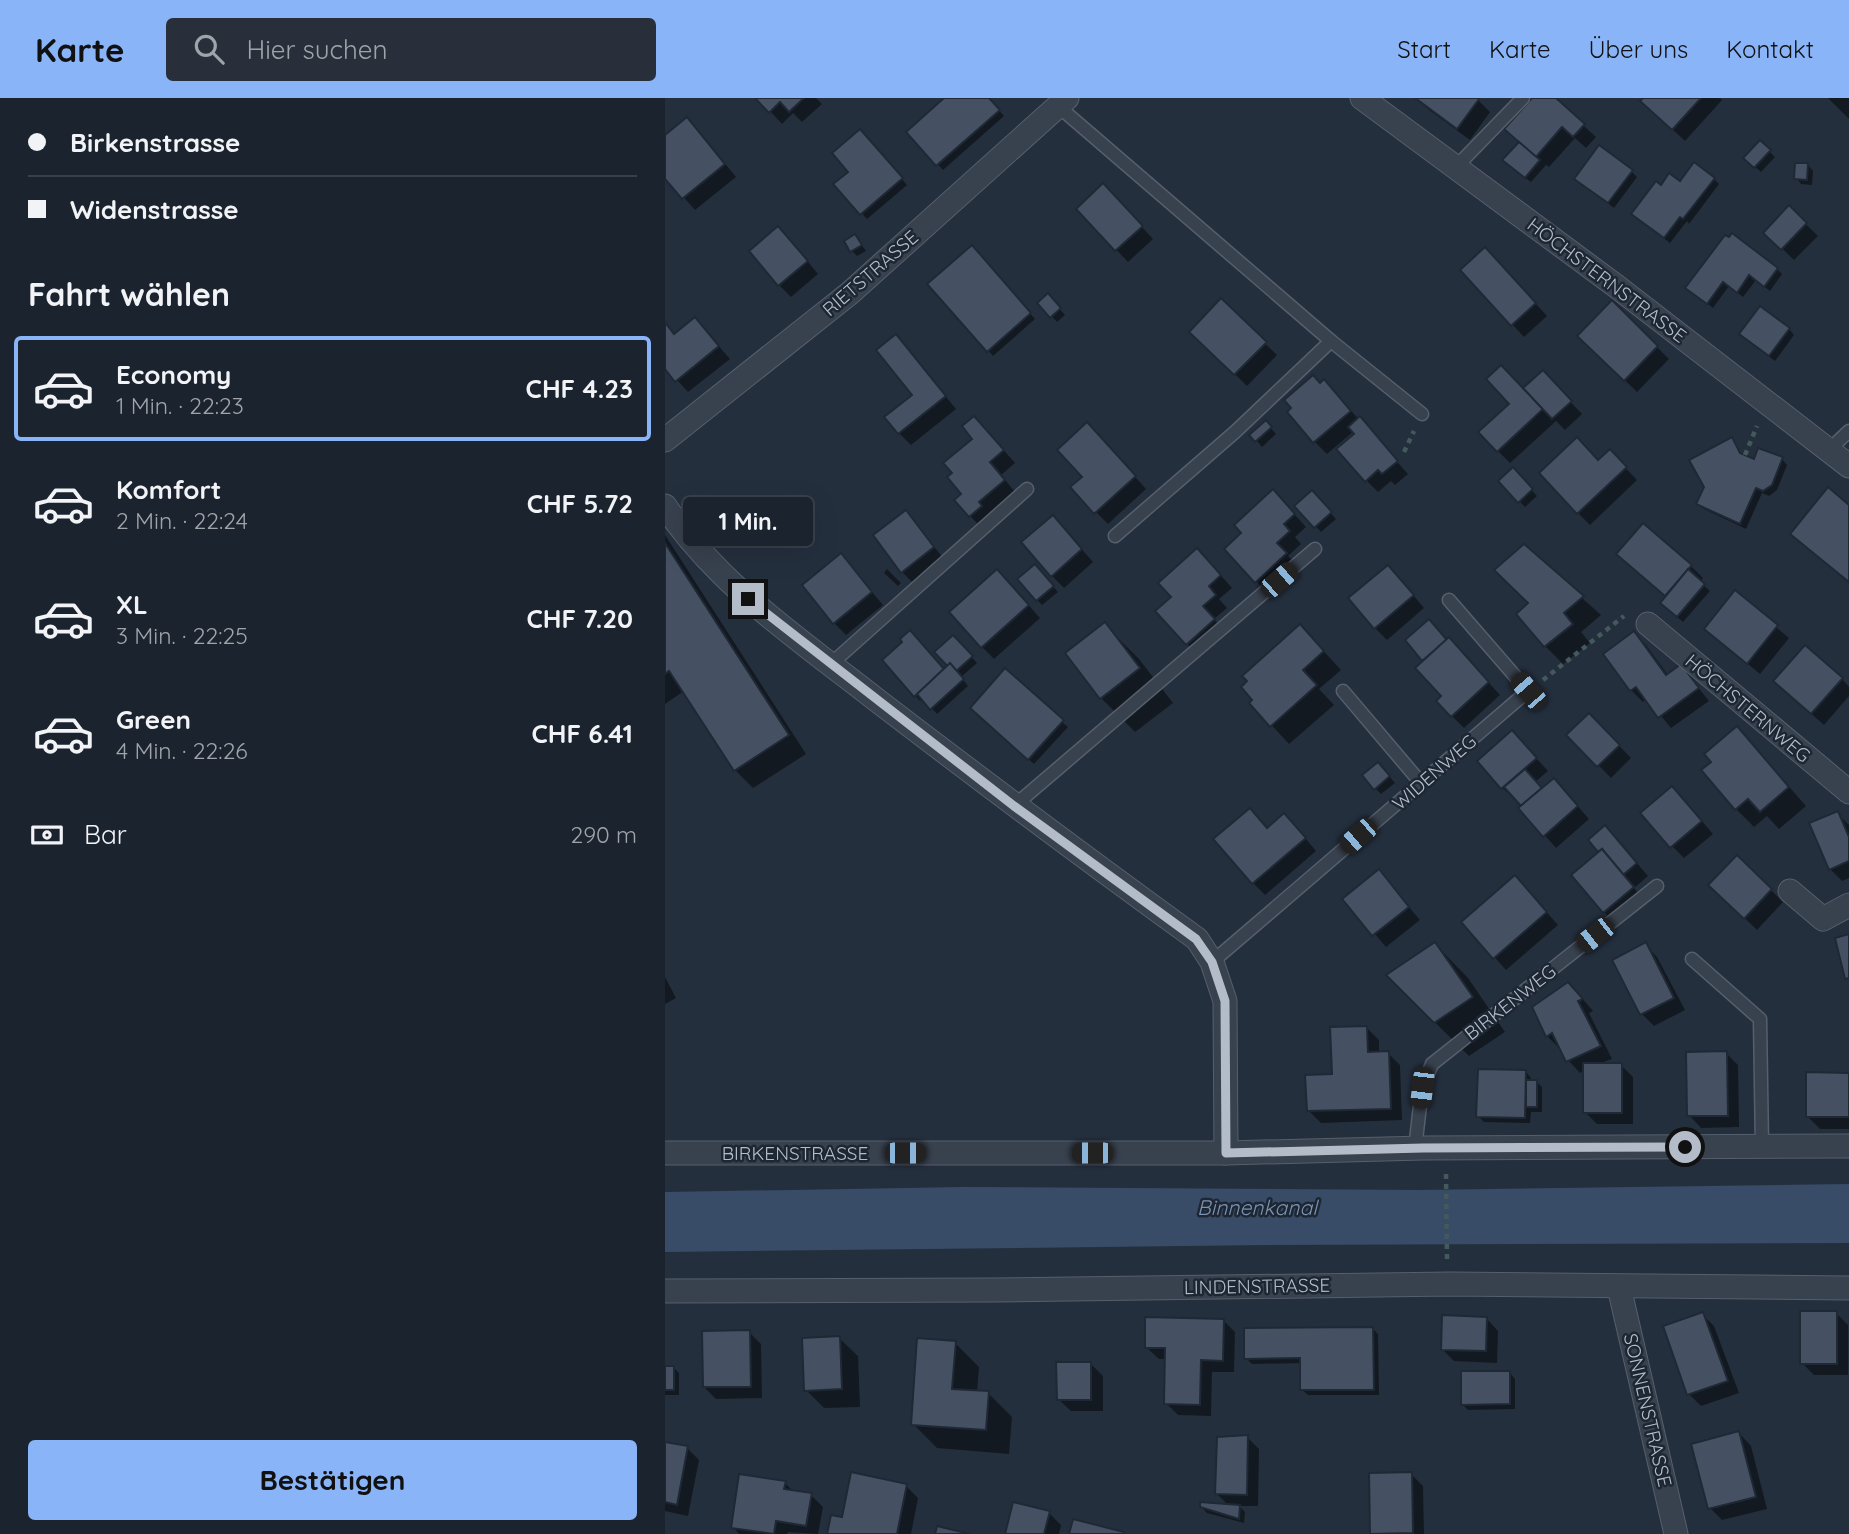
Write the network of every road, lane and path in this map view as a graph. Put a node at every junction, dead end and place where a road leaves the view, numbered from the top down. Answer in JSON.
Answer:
{"nodes":[{"id":1,"x":1362,"y":98,"type":"edge"},
{"id":2,"x":1523,"y":98,"type":"edge"},
{"id":3,"x":1063,"y":102,"type":"edge"},
{"id":4,"x":1456,"y":167,"type":"junction"},
{"id":5,"x":1331,"y":341,"type":"junction"},
{"id":6,"x":1422,"y":414,"type":"dead end"},
{"id":7,"x":1762,"y":415,"type":"dead end"},
{"id":8,"x":1849,"y":431,"type":"edge"},
{"id":9,"x":665,"y":440,"type":"edge"},
{"id":10,"x":1829,"y":450,"type":"junction"},
{"id":11,"x":1745,"y":455,"type":"dead end"},
{"id":12,"x":1849,"y":466,"type":"edge"},
{"id":13,"x":1027,"y":489,"type":"dead end"},
{"id":14,"x":665,"y":506,"type":"edge"},
{"id":15,"x":1115,"y":536,"type":"dead end"},
{"id":16,"x":1315,"y":549,"type":"dead end"},
{"id":17,"x":1448,"y":600,"type":"dead end"},
{"id":18,"x":1648,"y":624,"type":"joint"},
{"id":19,"x":831,"y":664,"type":"junction"},
{"id":20,"x":1343,"y":691,"type":"dead end"},
{"id":21,"x":1528,"y":691,"type":"junction"},
{"id":22,"x":1421,"y":783,"type":"junction"},
{"id":23,"x":1849,"y":792,"type":"edge"},
{"id":24,"x":1014,"y":806,"type":"junction"},
{"id":25,"x":1657,"y":886,"type":"dead end"},
{"id":26,"x":1790,"y":891,"type":"dead end"},
{"id":27,"x":1849,"y":905,"type":"edge"},
{"id":28,"x":1692,"y":959,"type":"dead end"},
{"id":29,"x":1212,"y":962,"type":"junction"},
{"id":30,"x":1849,"y":1146,"type":"edge"},
{"id":31,"x":1762,"y":1147,"type":"junction"},
{"id":32,"x":1415,"y":1149,"type":"junction"},
{"id":33,"x":665,"y":1153,"type":"edge"},
{"id":34,"x":1226,"y":1153,"type":"junction"},
{"id":35,"x":1446,"y":1166,"type":"dead end"},
{"id":36,"x":1447,"y":1269,"type":"dead end"},
{"id":37,"x":1619,"y":1287,"type":"junction"},
{"id":38,"x":1849,"y":1288,"type":"edge"},
{"id":39,"x":665,"y":1291,"type":"edge"},
{"id":40,"x":1676,"y":1534,"type":"edge"}],
"edges":[{"from":1,"to":4,"type":"street","name":"HÖCHSTERNSTRASSE"},
{"from":2,"to":4,"type":"lane"},
{"from":3,"to":5,"type":"lane"},
{"from":3,"to":9,"type":"street","name":"RIETSTRASSE"},
{"from":4,"to":10,"type":"street","name":"HÖCHSTERNSTRASSE"},
{"from":5,"to":6,"type":"lane"},
{"from":5,"to":15,"type":"lane"},
{"from":7,"to":11,"type":"path"},
{"from":8,"to":10,"type":"lane"},
{"from":10,"to":12,"type":"street","name":"HÖCHSTERNSTRASSE"},
{"from":13,"to":19,"type":"lane"},
{"from":14,"to":19,"type":"street"},
{"from":16,"to":24,"type":"lane"},
{"from":17,"to":21,"type":"lane"},
{"from":18,"to":21,"type":"path"},
{"from":18,"to":23,"type":"street","name":"HÖCHSTERNWEG"},
{"from":19,"to":24,"type":"street"},
{"from":20,"to":22,"type":"lane"},
{"from":21,"to":22,"type":"lane","name":"WIDENWEG"},
{"from":22,"to":29,"type":"lane","name":"WIDENWEG"},
{"from":24,"to":29,"type":"street"},
{"from":25,"to":32,"type":"lane","name":"BIRKENWEG"},
{"from":26,"to":27,"type":"street"},
{"from":28,"to":31,"type":"lane"},
{"from":29,"to":34,"type":"street"},
{"from":30,"to":31,"type":"street","name":"BIRKENSTRASSE"},
{"from":31,"to":32,"type":"street","name":"BIRKENSTRASSE"},
{"from":32,"to":34,"type":"street","name":"BIRKENSTRASSE"},
{"from":33,"to":34,"type":"street","name":"BIRKENSTRASSE"},
{"from":35,"to":36,"type":"path"},
{"from":37,"to":38,"type":"street","name":"LINDENSTRASSE"},
{"from":37,"to":39,"type":"street","name":"LINDENSTRASSE"},
{"from":37,"to":40,"type":"street","name":"SONNENSTRASSE"}]}
